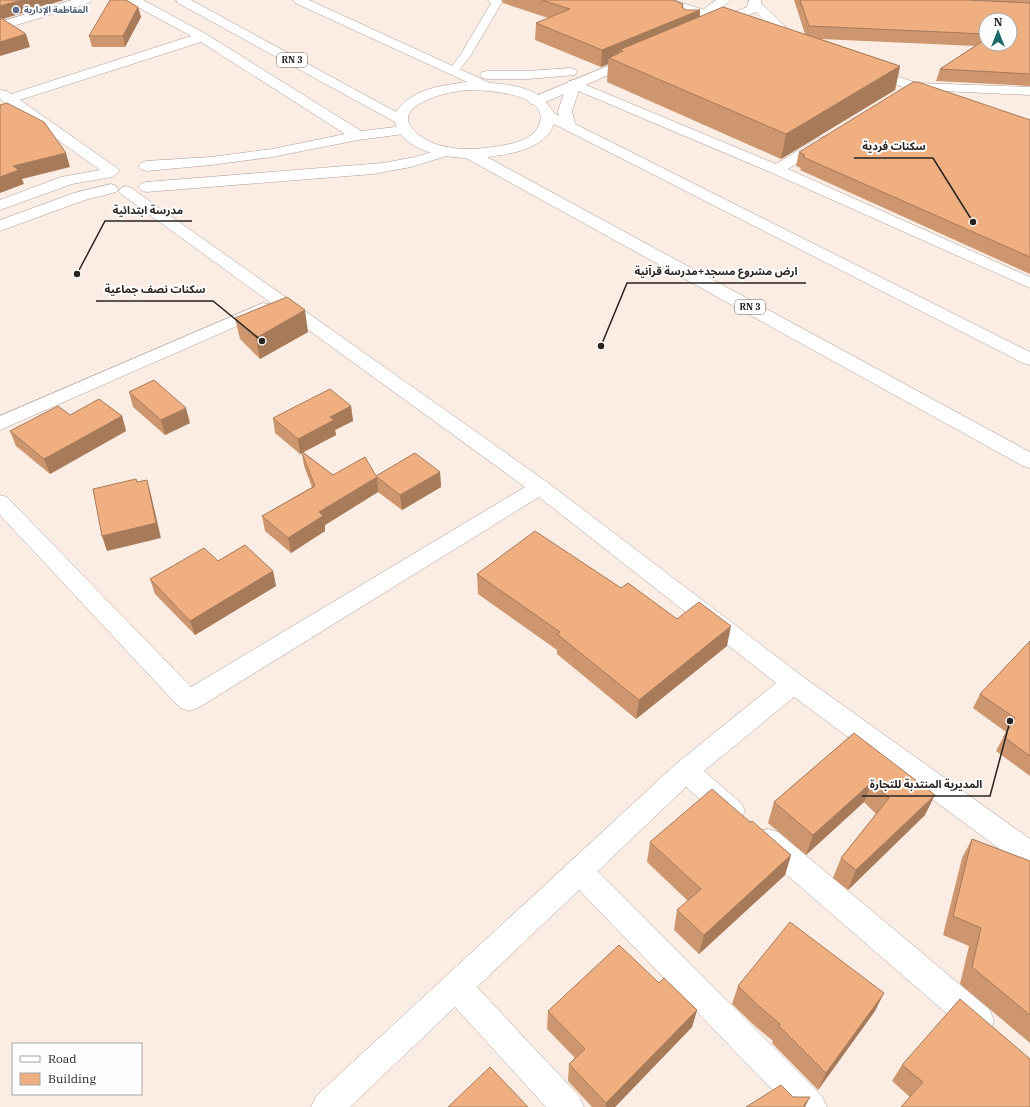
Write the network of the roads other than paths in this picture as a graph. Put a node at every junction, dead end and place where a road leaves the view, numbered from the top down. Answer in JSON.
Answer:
{"nodes":[{"id":1,"x":85,"y":0,"type":"edge"},
{"id":2,"x":134,"y":0,"type":"edge"},
{"id":3,"x":182,"y":0,"type":"edge"},
{"id":4,"x":300,"y":0,"type":"edge"},
{"id":5,"x":493,"y":0,"type":"edge"},
{"id":6,"x":662,"y":0,"type":"edge"},
{"id":7,"x":724,"y":0,"type":"edge"},
{"id":8,"x":755,"y":2,"type":"edge"},
{"id":9,"x":705,"y":14,"type":"junction"},
{"id":10,"x":723,"y":21,"type":"junction"},
{"id":11,"x":0,"y":26,"type":"edge"},
{"id":12,"x":744,"y":28,"type":"edge"},
{"id":13,"x":702,"y":30,"type":"edge"},
{"id":14,"x":662,"y":32,"type":"edge"},
{"id":15,"x":202,"y":37,"type":"junction"},
{"id":16,"x":771,"y":38,"type":"edge"},
{"id":17,"x":645,"y":54,"type":"edge"},
{"id":18,"x":584,"y":66,"type":"dead end"},
{"id":19,"x":859,"y":68,"type":"edge"},
{"id":20,"x":458,"y":72,"type":"junction"},
{"id":21,"x":572,"y":78,"type":"junction"},
{"id":22,"x":488,"y":86,"type":"junction"},
{"id":23,"x":912,"y":86,"type":"junction"},
{"id":24,"x":1030,"y":91,"type":"edge"},
{"id":25,"x":517,"y":92,"type":"junction"},
{"id":26,"x":898,"y":94,"type":"edge"},
{"id":27,"x":536,"y":101,"type":"junction"},
{"id":28,"x":956,"y":101,"type":"edge"},
{"id":29,"x":9,"y":103,"type":"edge"},
{"id":30,"x":548,"y":116,"type":"junction"},
{"id":31,"x":403,"y":125,"type":"junction"},
{"id":32,"x":568,"y":126,"type":"junction"},
{"id":33,"x":838,"y":132,"type":"edge"},
{"id":34,"x":358,"y":136,"type":"junction"},
{"id":35,"x":448,"y":152,"type":"junction"},
{"id":36,"x":470,"y":154,"type":"junction"},
{"id":37,"x":777,"y":170,"type":"junction"},
{"id":38,"x":126,"y":176,"type":"junction"},
{"id":39,"x":0,"y":205,"type":"edge"},
{"id":40,"x":0,"y":226,"type":"edge"},
{"id":41,"x":1030,"y":283,"type":"edge"},
{"id":42,"x":279,"y":301,"type":"junction"},
{"id":43,"x":1030,"y":359,"type":"edge"},
{"id":44,"x":0,"y":424,"type":"edge"},
{"id":45,"x":1030,"y":461,"type":"edge"},
{"id":46,"x":540,"y":487,"type":"junction"},
{"id":47,"x":0,"y":502,"type":"edge"},
{"id":48,"x":793,"y":683,"type":"junction"},
{"id":49,"x":686,"y":771,"type":"junction"},
{"id":50,"x":1030,"y":855,"type":"edge"},
{"id":51,"x":579,"y":872,"type":"junction"},
{"id":52,"x":456,"y":986,"type":"junction"},
{"id":53,"x":1000,"y":1039,"type":"edge"},
{"id":54,"x":327,"y":1107,"type":"edge"},
{"id":55,"x":568,"y":1107,"type":"edge"},
{"id":56,"x":811,"y":1107,"type":"edge"}],
"edges":[{"from":1,"to":11,"type":"street"},
{"from":2,"to":15,"type":"street"},
{"from":3,"to":31,"type":"street","number":"RN 3"},
{"from":4,"to":20,"type":"street"},
{"from":5,"to":20,"type":"lane"},
{"from":6,"to":9,"type":"street"},
{"from":7,"to":9,"type":"street"},
{"from":8,"to":10,"type":"street"},
{"from":8,"to":16,"type":"street"},
{"from":9,"to":10,"type":"street"},
{"from":9,"to":14,"type":"street"},
{"from":10,"to":12,"type":"street"},
{"from":10,"to":13,"type":"street"},
{"from":15,"to":29,"type":"street"},
{"from":15,"to":34,"type":"street"},
{"from":17,"to":21,"type":"street"},
{"from":18,"to":21,"type":"street"},
{"from":19,"to":23,"type":"street"},
{"from":20,"to":21,"type":"street"},
{"from":20,"to":22,"type":"street"},
{"from":21,"to":25,"type":"street"},
{"from":21,"to":27,"type":"street"},
{"from":21,"to":32,"type":"street"},
{"from":21,"to":37,"type":"street"},
{"from":22,"to":25,"type":"street"},
{"from":22,"to":31,"type":"street"},
{"from":23,"to":24,"type":"street"},
{"from":23,"to":26,"type":"street"},
{"from":23,"to":28,"type":"street"},
{"from":25,"to":27,"type":"street"},
{"from":27,"to":30,"type":"street"},
{"from":29,"to":38,"type":"street"},
{"from":30,"to":32,"type":"street"},
{"from":30,"to":36,"type":"street"},
{"from":31,"to":34,"type":"street"},
{"from":31,"to":35,"type":"street"},
{"from":32,"to":43,"type":"street"},
{"from":33,"to":37,"type":"street"},
{"from":34,"to":38,"type":"street"},
{"from":35,"to":36,"type":"street"},
{"from":35,"to":38,"type":"street"},
{"from":36,"to":45,"type":"street","number":"RN 3"},
{"from":37,"to":41,"type":"street"},
{"from":38,"to":39,"type":"street"},
{"from":38,"to":40,"type":"street"},
{"from":38,"to":42,"type":"street"},
{"from":42,"to":44,"type":"street"},
{"from":42,"to":46,"type":"street"},
{"from":46,"to":47,"type":"street"},
{"from":46,"to":48,"type":"street"},
{"from":48,"to":49,"type":"street"},
{"from":48,"to":50,"type":"street"},
{"from":49,"to":51,"type":"street"},
{"from":49,"to":53,"type":"street"},
{"from":51,"to":52,"type":"street"},
{"from":51,"to":56,"type":"street"},
{"from":52,"to":54,"type":"street"},
{"from":52,"to":55,"type":"street"}]}
